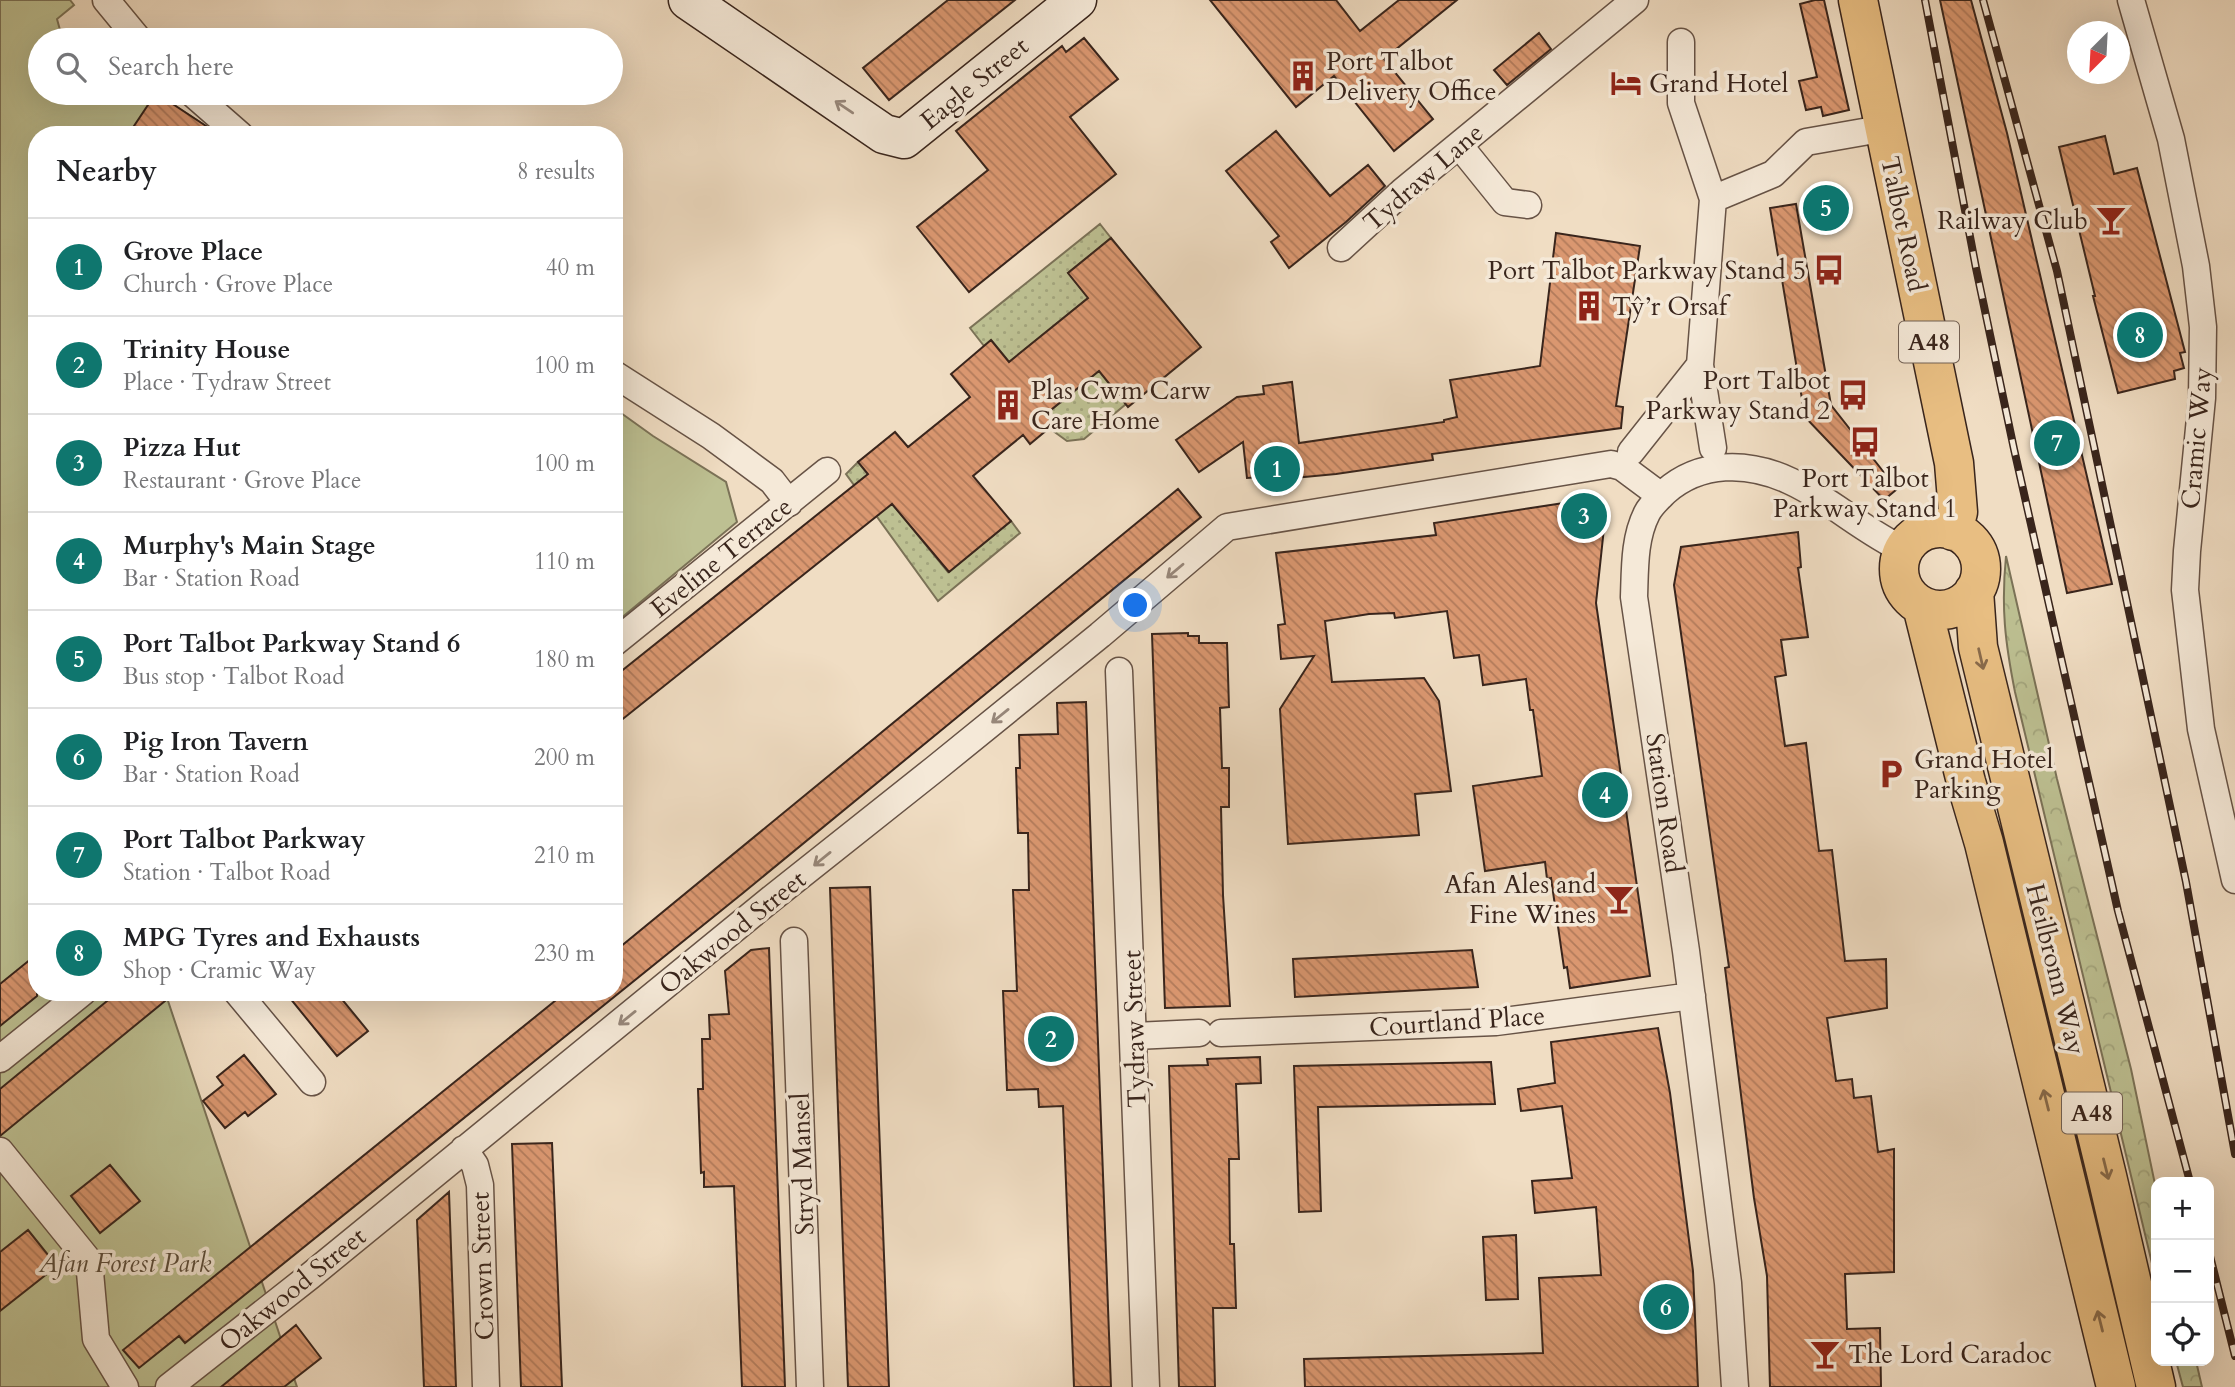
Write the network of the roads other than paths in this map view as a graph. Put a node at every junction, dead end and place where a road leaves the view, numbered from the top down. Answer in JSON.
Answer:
{"nodes":[{"id":1,"x":106,"y":0,"type":"edge"},
{"id":2,"x":688,"y":0,"type":"edge"},
{"id":3,"x":1077,"y":0,"type":"edge"},
{"id":4,"x":1635,"y":0,"type":"edge"},
{"id":5,"x":1858,"y":0,"type":"edge"},
{"id":6,"x":2131,"y":0,"type":"edge"},
{"id":7,"x":129,"y":28,"type":"edge"},
{"id":8,"x":1681,"y":42,"type":"dead end"},
{"id":9,"x":206,"y":105,"type":"edge"},
{"id":10,"x":230,"y":126,"type":"edge"},
{"id":11,"x":1870,"y":131,"type":"dead end"},
{"id":12,"x":1459,"y":145,"type":"junction"},
{"id":13,"x":1713,"y":199,"type":"junction"},
{"id":14,"x":1528,"y":205,"type":"dead end"},
{"id":15,"x":1341,"y":248,"type":"dead end"},
{"id":16,"x":1700,"y":365,"type":"junction"},
{"id":17,"x":623,"y":380,"type":"edge"},
{"id":18,"x":1713,"y":448,"type":"dead end"},
{"id":19,"x":1631,"y":452,"type":"dead end"},
{"id":20,"x":827,"y":471,"type":"dead end"},
{"id":21,"x":1661,"y":496,"type":"junction"},
{"id":22,"x":789,"y":503,"type":"junction"},
{"id":23,"x":1953,"y":531,"type":"junction"},
{"id":24,"x":1904,"y":550,"type":"junction"},
{"id":25,"x":1974,"y":591,"type":"junction"},
{"id":26,"x":1922,"y":606,"type":"junction"},
{"id":27,"x":623,"y":636,"type":"edge"},
{"id":28,"x":1119,"y":671,"type":"dead end"},
{"id":29,"x":2235,"y":880,"type":"edge"},
{"id":30,"x":794,"y":942,"type":"dead end"},
{"id":31,"x":1692,"y":996,"type":"junction"},
{"id":32,"x":72,"y":1001,"type":"edge"},
{"id":33,"x":244,"y":1001,"type":"edge"},
{"id":34,"x":1135,"y":1035,"type":"junction"},
{"id":35,"x":0,"y":1059,"type":"edge"},
{"id":36,"x":312,"y":1082,"type":"dead end"},
{"id":37,"x":464,"y":1149,"type":"junction"},
{"id":38,"x":0,"y":1151,"type":"edge"},
{"id":39,"x":125,"y":1387,"type":"edge"},
{"id":40,"x":169,"y":1387,"type":"edge"},
{"id":41,"x":486,"y":1387,"type":"edge"},
{"id":42,"x":810,"y":1387,"type":"edge"},
{"id":43,"x":1146,"y":1387,"type":"edge"},
{"id":44,"x":1735,"y":1387,"type":"edge"},
{"id":45,"x":2116,"y":1387,"type":"edge"},
{"id":46,"x":2156,"y":1387,"type":"edge"}],
"edges":[{"from":1,"to":7,"type":"street"},
{"from":3,"to":2,"type":"street","name":"Eagle Street","one_way":true},
{"from":4,"to":12,"type":"street","name":"Tydraw Lane"},
{"from":5,"to":23,"type":"main road","name":"Talbot Road","number":"A48"},
{"from":6,"to":29,"type":"street","name":"Cramic Way"},
{"from":8,"to":13,"type":"street"},
{"from":9,"to":10,"type":"street"},
{"from":11,"to":13,"type":"street"},
{"from":12,"to":14,"type":"street"},
{"from":12,"to":15,"type":"street","name":"Tydraw Lane"},
{"from":13,"to":16,"type":"street"},
{"from":16,"to":18,"type":"street"},
{"from":16,"to":19,"type":"street"},
{"from":17,"to":22,"type":"street"},
{"from":20,"to":22,"type":"street","name":"Eveline Terrace"},
{"from":21,"to":24,"type":"street","name":"Station Road"},
{"from":21,"to":31,"type":"street","name":"Station Road"},
{"from":21,"to":37,"type":"street","name":"Oakwood Street","one_way":true},
{"from":22,"to":27,"type":"street","name":"Eveline Terrace"},
{"from":23,"to":24,"type":"main road"},
{"from":23,"to":25,"type":"main road"},
{"from":24,"to":26,"type":"main road"},
{"from":25,"to":26,"type":"main road"},
{"from":25,"to":46,"type":"main road","name":"Heilbronn Way","number":"A48","one_way":true},
{"from":45,"to":26,"type":"main road","name":"Heilbronn Way","number":"A48","one_way":true},
{"from":28,"to":34,"type":"street","name":"Tydraw Street"},
{"from":30,"to":42,"type":"street","name":"Stryd Mansel"},
{"from":31,"to":34,"type":"street","name":"Courtland Place"},
{"from":31,"to":44,"type":"street","name":"Station Road"},
{"from":32,"to":35,"type":"street"},
{"from":33,"to":36,"type":"street"},
{"from":34,"to":43,"type":"street","name":"Tydraw Street"},
{"from":37,"to":40,"type":"street","name":"Oakwood Street"},
{"from":37,"to":41,"type":"street","name":"Crown Street"},
{"from":38,"to":39,"type":"street"}]}
